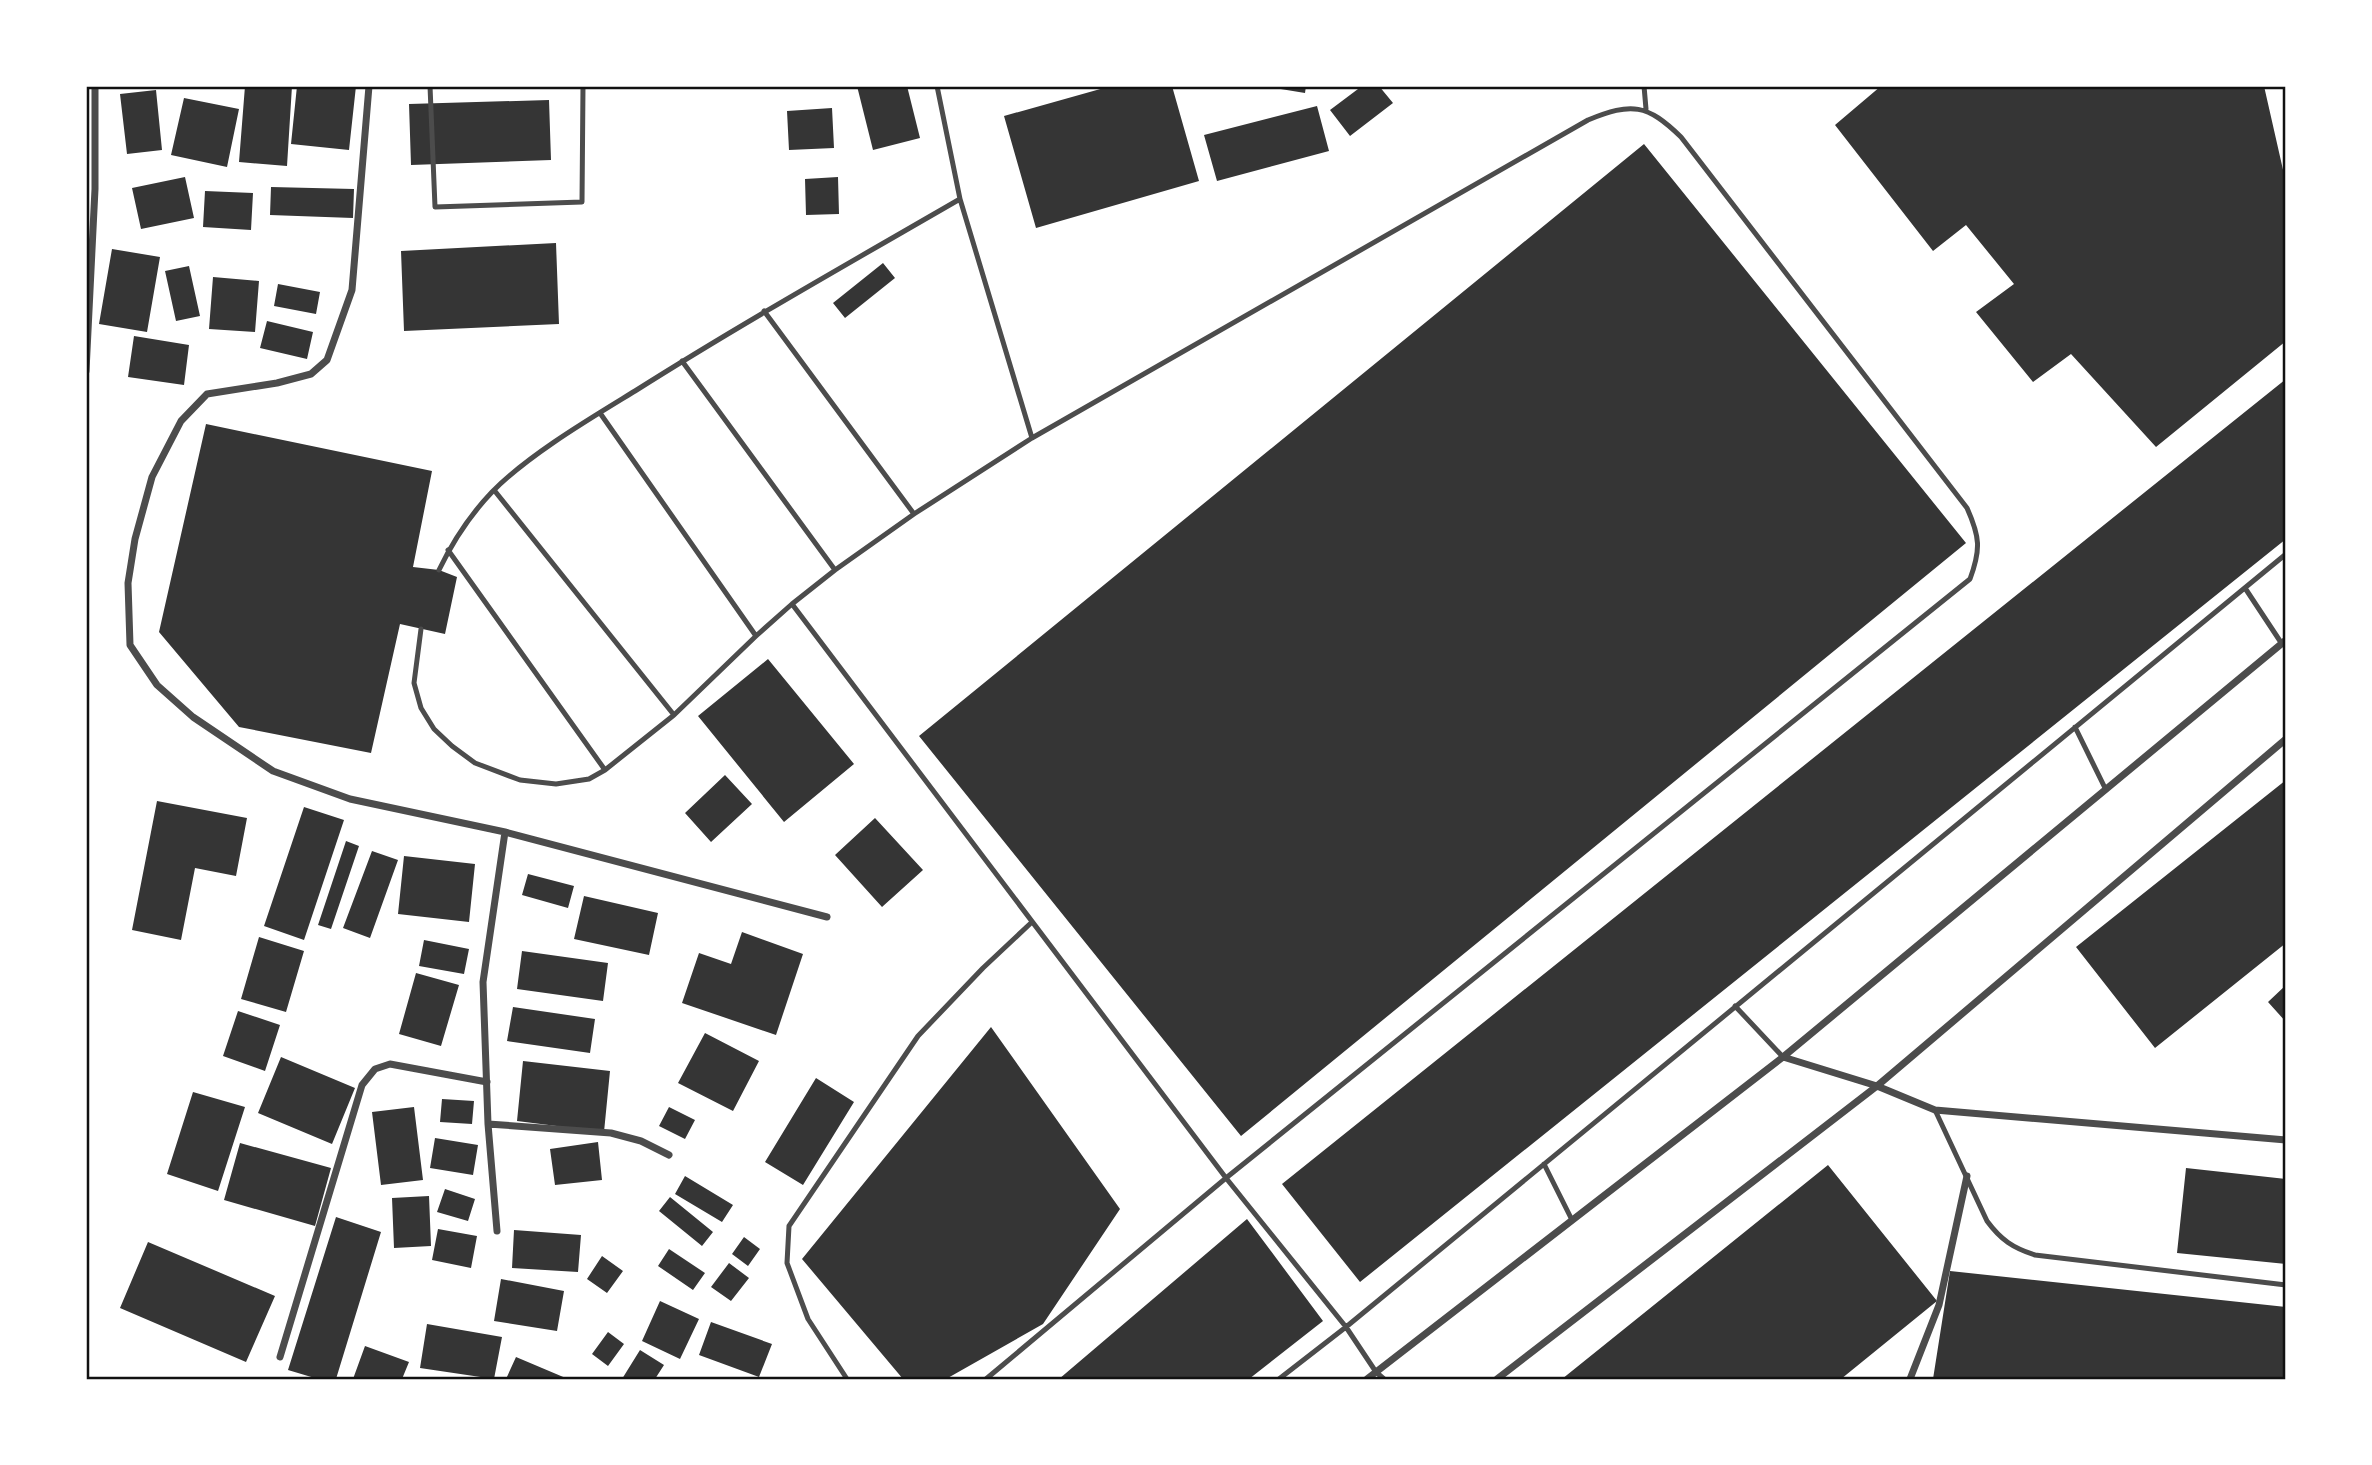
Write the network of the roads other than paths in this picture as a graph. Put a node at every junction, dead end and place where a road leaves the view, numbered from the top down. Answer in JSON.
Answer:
{"nodes":[{"id":1,"x":95,"y":86,"type":"edge"},
{"id":2,"x":369,"y":86,"type":"edge"},
{"id":3,"x":430,"y":86,"type":"edge"},
{"id":4,"x":583,"y":86,"type":"edge"},
{"id":5,"x":937,"y":86,"type":"edge"},
{"id":6,"x":1644,"y":86,"type":"edge"},
{"id":7,"x":1646,"y":109,"type":"junction"},
{"id":8,"x":960,"y":200,"type":"junction"},
{"id":9,"x":764,"y":311,"type":"junction"},
{"id":10,"x":682,"y":361,"type":"junction"},
{"id":11,"x":86,"y":371,"type":"edge"},
{"id":12,"x":600,"y":413,"type":"junction"},
{"id":13,"x":1032,"y":438,"type":"junction"},
{"id":14,"x":494,"y":490,"type":"junction"},
{"id":15,"x":914,"y":514,"type":"junction"},
{"id":16,"x":449,"y":550,"type":"junction"},
{"id":17,"x":2286,"y":554,"type":"edge"},
{"id":18,"x":439,"y":570,"type":"dead end"},
{"id":19,"x":835,"y":570,"type":"junction"},
{"id":20,"x":2245,"y":587,"type":"junction"},
{"id":21,"x":792,"y":604,"type":"junction"},
{"id":22,"x":421,"y":629,"type":"dead end"},
{"id":23,"x":756,"y":636,"type":"junction"},
{"id":24,"x":2284,"y":642,"type":"edge"},
{"id":25,"x":674,"y":715,"type":"junction"},
{"id":26,"x":2075,"y":727,"type":"junction"},
{"id":27,"x":2286,"y":739,"type":"edge"},
{"id":28,"x":605,"y":770,"type":"junction"},
{"id":29,"x":2106,"y":790,"type":"junction"},
{"id":30,"x":505,"y":832,"type":"junction"},
{"id":31,"x":827,"y":917,"type":"dead end"},
{"id":32,"x":1032,"y":922,"type":"junction"},
{"id":33,"x":1735,"y":1006,"type":"junction"},
{"id":34,"x":1783,"y":1057,"type":"junction"},
{"id":35,"x":487,"y":1082,"type":"junction"},
{"id":36,"x":1877,"y":1086,"type":"junction"},
{"id":37,"x":1936,"y":1110,"type":"junction"},
{"id":38,"x":488,"y":1124,"type":"junction"},
{"id":39,"x":2286,"y":1140,"type":"edge"},
{"id":40,"x":669,"y":1155,"type":"dead end"},
{"id":41,"x":1544,"y":1164,"type":"junction"},
{"id":42,"x":1967,"y":1176,"type":"junction"},
{"id":43,"x":1226,"y":1178,"type":"junction"},
{"id":44,"x":1572,"y":1220,"type":"junction"},
{"id":45,"x":497,"y":1231,"type":"dead end"},
{"id":46,"x":2286,"y":1285,"type":"edge"},
{"id":47,"x":1346,"y":1327,"type":"junction"},
{"id":48,"x":280,"y":1357,"type":"dead end"},
{"id":49,"x":1376,"y":1372,"type":"junction"},
{"id":50,"x":846,"y":1379,"type":"edge"},
{"id":51,"x":986,"y":1379,"type":"edge"},
{"id":52,"x":1279,"y":1379,"type":"edge"},
{"id":53,"x":1367,"y":1379,"type":"edge"},
{"id":54,"x":1384,"y":1379,"type":"edge"},
{"id":55,"x":1497,"y":1379,"type":"edge"},
{"id":56,"x":1910,"y":1379,"type":"edge"}],
"edges":[{"from":1,"to":11,"type":"street"},
{"from":2,"to":30,"type":"street"},
{"from":3,"to":4,"type":"lane"},
{"from":5,"to":8,"type":"lane"},
{"from":6,"to":7,"type":"lane"},
{"from":7,"to":13,"type":"lane"},
{"from":7,"to":43,"type":"lane"},
{"from":8,"to":9,"type":"lane"},
{"from":8,"to":13,"type":"lane"},
{"from":9,"to":10,"type":"lane"},
{"from":9,"to":15,"type":"lane"},
{"from":10,"to":12,"type":"lane"},
{"from":10,"to":19,"type":"lane"},
{"from":12,"to":14,"type":"lane"},
{"from":12,"to":23,"type":"lane"},
{"from":13,"to":15,"type":"lane"},
{"from":14,"to":16,"type":"lane"},
{"from":14,"to":25,"type":"lane"},
{"from":15,"to":19,"type":"lane"},
{"from":16,"to":18,"type":"lane"},
{"from":16,"to":28,"type":"lane"},
{"from":17,"to":20,"type":"lane"},
{"from":19,"to":21,"type":"lane"},
{"from":20,"to":24,"type":"lane"},
{"from":20,"to":26,"type":"lane"},
{"from":21,"to":23,"type":"lane"},
{"from":21,"to":32,"type":"lane"},
{"from":22,"to":28,"type":"lane"},
{"from":23,"to":25,"type":"lane"},
{"from":24,"to":29,"type":"street"},
{"from":25,"to":28,"type":"lane"},
{"from":26,"to":29,"type":"lane"},
{"from":26,"to":33,"type":"lane"},
{"from":27,"to":36,"type":"street"},
{"from":29,"to":34,"type":"street"},
{"from":30,"to":31,"type":"street"},
{"from":30,"to":35,"type":"street"},
{"from":32,"to":43,"type":"lane"},
{"from":32,"to":50,"type":"lane"},
{"from":33,"to":34,"type":"lane"},
{"from":33,"to":41,"type":"lane"},
{"from":34,"to":36,"type":"street"},
{"from":34,"to":44,"type":"street"},
{"from":35,"to":38,"type":"street"},
{"from":35,"to":48,"type":"street"},
{"from":36,"to":37,"type":"street"},
{"from":36,"to":55,"type":"street"},
{"from":37,"to":39,"type":"street"},
{"from":37,"to":42,"type":"lane"},
{"from":38,"to":40,"type":"street"},
{"from":38,"to":45,"type":"street"},
{"from":41,"to":44,"type":"lane"},
{"from":41,"to":47,"type":"lane"},
{"from":42,"to":46,"type":"lane"},
{"from":42,"to":56,"type":"street"},
{"from":43,"to":47,"type":"lane"},
{"from":43,"to":51,"type":"lane"},
{"from":44,"to":49,"type":"street"},
{"from":47,"to":49,"type":"lane"},
{"from":47,"to":52,"type":"lane"},
{"from":49,"to":53,"type":"street"},
{"from":49,"to":54,"type":"lane"}]}
